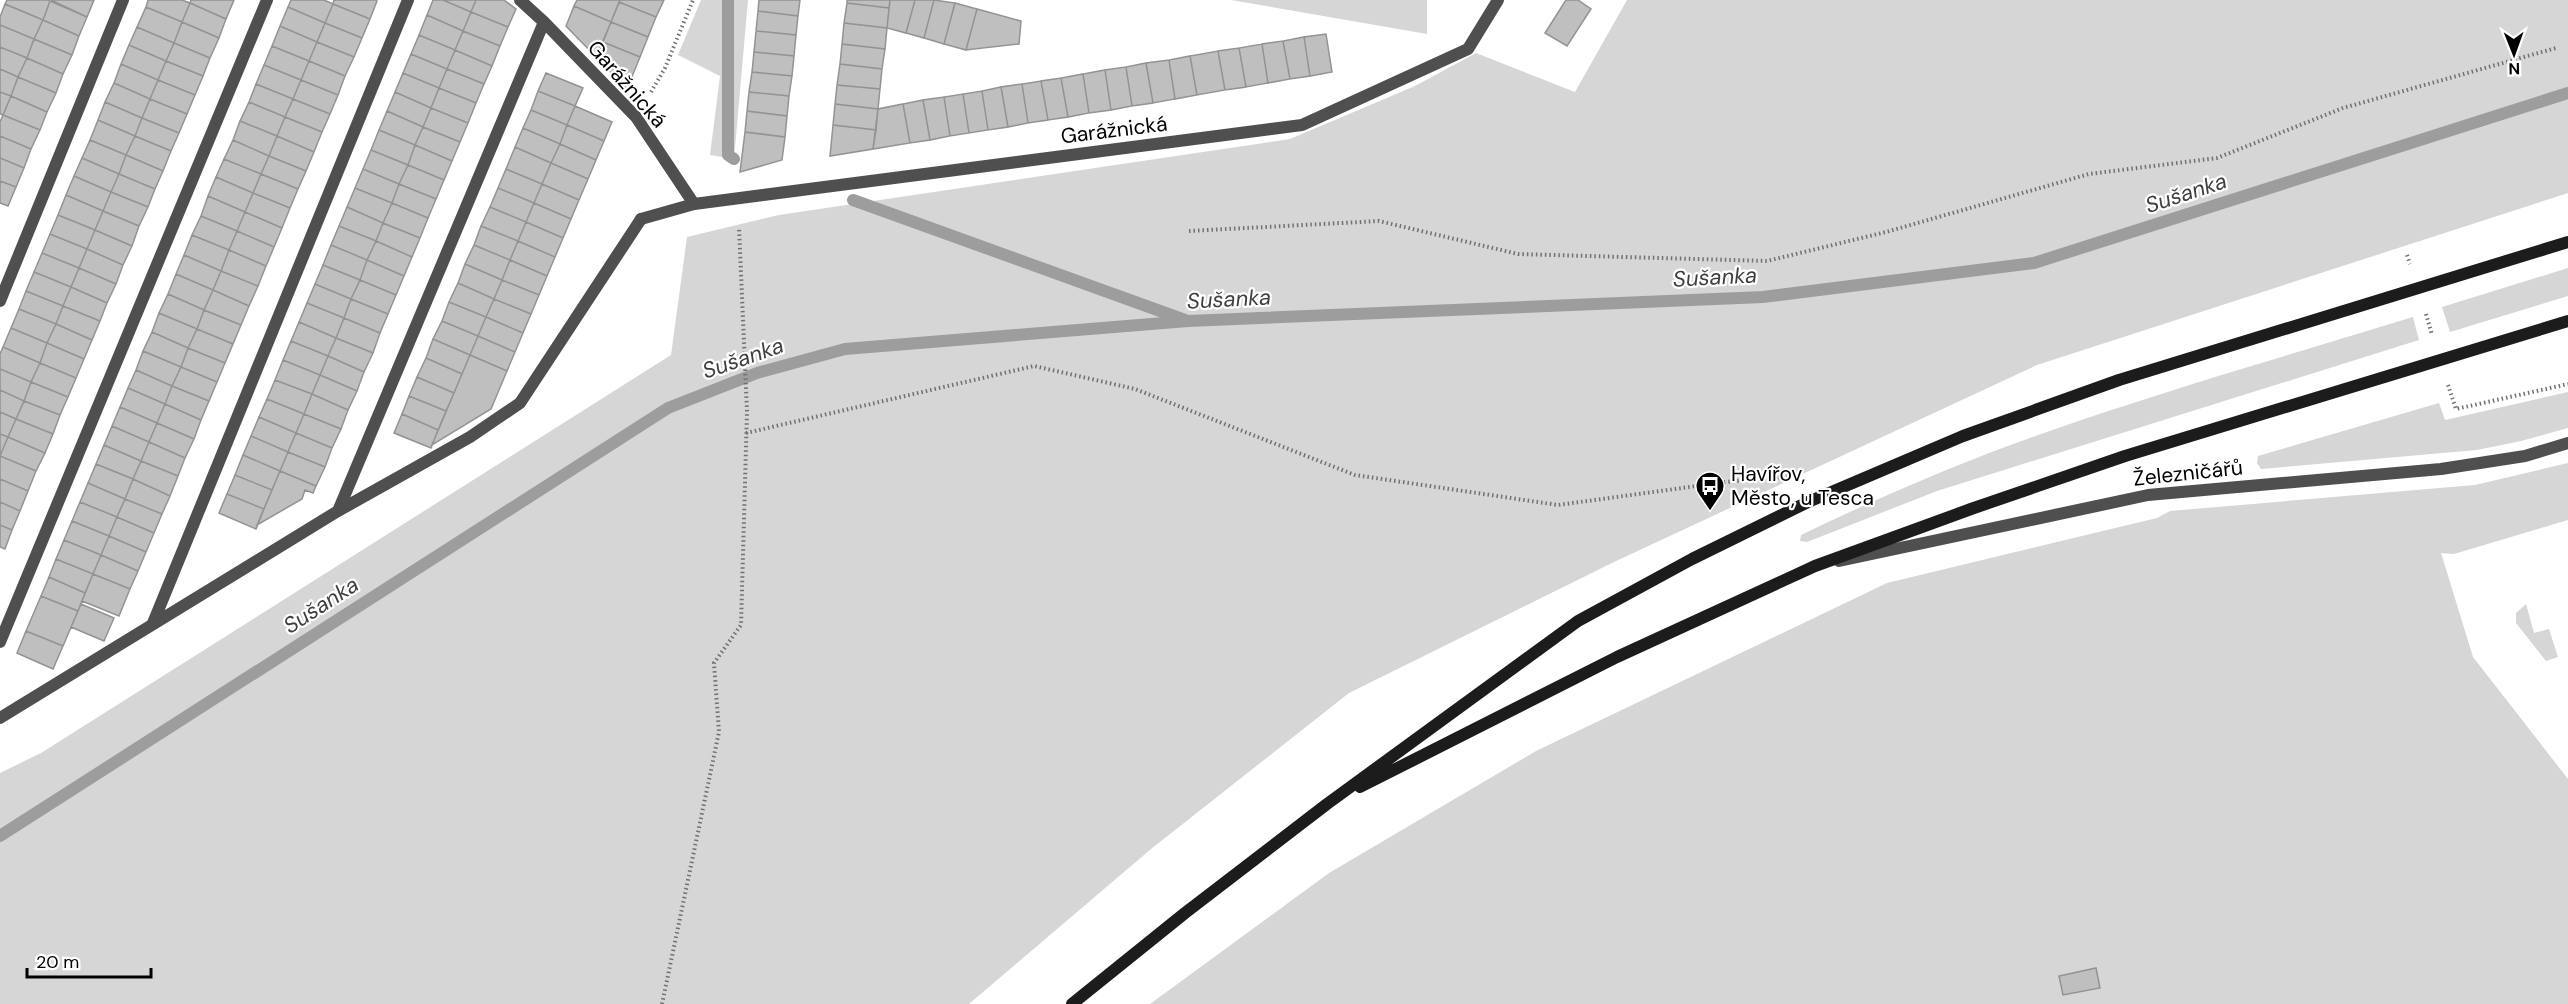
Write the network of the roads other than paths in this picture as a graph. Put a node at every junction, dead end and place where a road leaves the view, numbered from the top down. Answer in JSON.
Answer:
{"nodes":[{"id":1,"x":123,"y":0,"type":"edge"},
{"id":2,"x":267,"y":0,"type":"edge"},
{"id":3,"x":408,"y":0,"type":"edge"},
{"id":4,"x":520,"y":0,"type":"edge"},
{"id":5,"x":1498,"y":0,"type":"edge"},
{"id":6,"x":544,"y":22,"type":"junction"},
{"id":7,"x":693,"y":204,"type":"junction"},
{"id":8,"x":2568,"y":242,"type":"edge"},
{"id":9,"x":0,"y":301,"type":"edge"},
{"id":10,"x":2568,"y":321,"type":"edge"},
{"id":11,"x":2568,"y":443,"type":"edge"},
{"id":12,"x":338,"y":511,"type":"junction"},
{"id":13,"x":1815,"y":566,"type":"junction"},
{"id":14,"x":153,"y":623,"type":"junction"},
{"id":15,"x":0,"y":642,"type":"edge"},
{"id":16,"x":0,"y":718,"type":"edge"},
{"id":17,"x":1327,"y":804,"type":"junction"},
{"id":18,"x":1072,"y":1004,"type":"edge"}],
"edges":[{"from":1,"to":9,"type":"street"},
{"from":2,"to":15,"type":"street"},
{"from":3,"to":14,"type":"street"},
{"from":4,"to":6,"type":"street","name":"Garážnická"},
{"from":5,"to":7,"type":"street","name":"Garážnická"},
{"from":6,"to":7,"type":"street","name":"Garážnická"},
{"from":6,"to":12,"type":"street"},
{"from":7,"to":12,"type":"street","name":"Garážnická"},
{"from":8,"to":17,"type":"main road"},
{"from":10,"to":13,"type":"main road"},
{"from":11,"to":13,"type":"street","name":"Železničářů"},
{"from":12,"to":14,"type":"street"},
{"from":13,"to":17,"type":"main road"},
{"from":14,"to":16,"type":"street"},
{"from":17,"to":18,"type":"main road"}]}
